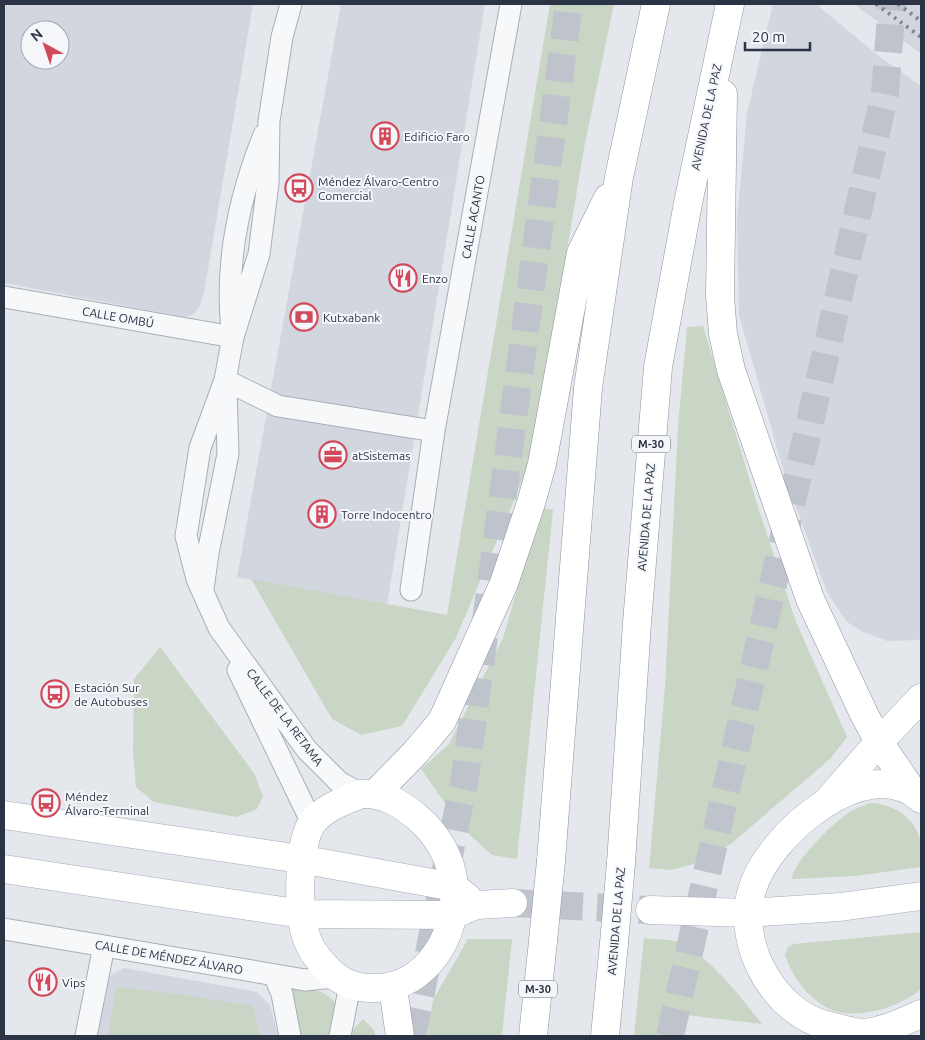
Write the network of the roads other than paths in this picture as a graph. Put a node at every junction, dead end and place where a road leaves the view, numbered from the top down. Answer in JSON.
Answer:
{"nodes":[{"id":1,"x":283,"y":4,"type":"edge"},
{"id":2,"x":291,"y":4,"type":"edge"},
{"id":3,"x":511,"y":4,"type":"edge"},
{"id":4,"x":656,"y":4,"type":"edge"},
{"id":5,"x":730,"y":4,"type":"edge"},
{"id":6,"x":724,"y":30,"type":"junction"},
{"id":7,"x":282,"y":37,"type":"junction"},
{"id":8,"x":619,"y":177,"type":"junction"},
{"id":9,"x":4,"y":297,"type":"edge"},
{"id":10,"x":233,"y":337,"type":"junction"},
{"id":11,"x":225,"y":380,"type":"junction"},
{"id":12,"x":434,"y":431,"type":"junction"},
{"id":13,"x":411,"y":590,"type":"dead end"},
{"id":14,"x":203,"y":594,"type":"junction"},
{"id":15,"x":219,"y":628,"type":"junction"},
{"id":16,"x":921,"y":698,"type":"edge"},
{"id":17,"x":879,"y":742,"type":"junction"},
{"id":18,"x":368,"y":794,"type":"junction"},
{"id":19,"x":917,"y":796,"type":"edge"},
{"id":20,"x":830,"y":798,"type":"junction"},
{"id":21,"x":4,"y":815,"type":"edge"},
{"id":22,"x":312,"y":823,"type":"junction"},
{"id":23,"x":300,"y":859,"type":"junction"},
{"id":24,"x":4,"y":870,"type":"edge"},
{"id":25,"x":454,"y":887,"type":"junction"},
{"id":26,"x":921,"y":896,"type":"edge"},
{"id":27,"x":513,"y":904,"type":"tunnel mouth"},
{"id":28,"x":464,"y":910,"type":"junction"},
{"id":29,"x":650,"y":910,"type":"tunnel mouth"},
{"id":30,"x":748,"y":913,"type":"junction"},
{"id":31,"x":302,"y":914,"type":"junction"},
{"id":32,"x":4,"y":929,"type":"edge"},
{"id":33,"x":104,"y":946,"type":"junction"},
{"id":34,"x":274,"y":975,"type":"junction"},
{"id":35,"x":342,"y":981,"type":"junction"},
{"id":36,"x":394,"y":988,"type":"junction"},
{"id":37,"x":921,"y":1014,"type":"edge"},
{"id":38,"x":881,"y":1033,"type":"edge"},
{"id":39,"x":86,"y":1036,"type":"edge"},
{"id":40,"x":290,"y":1036,"type":"edge"},
{"id":41,"x":340,"y":1036,"type":"edge"},
{"id":42,"x":400,"y":1036,"type":"edge"},
{"id":43,"x":533,"y":1036,"type":"edge"},
{"id":44,"x":605,"y":1036,"type":"edge"}],
"edges":[{"from":1,"to":7,"type":"street","name":"CALLE DE LA RETAMA"},
{"from":2,"to":7,"type":"street","name":"CALLE DE LA RETAMA"},
{"from":3,"to":12,"type":"street","name":"CALLE ACANTO"},
{"from":4,"to":8,"type":"main road","number":"M-30"},
{"from":5,"to":6,"type":"main road","name":"AVENIDA DE LA PAZ","number":"M-30"},
{"from":6,"to":17,"type":"main road"},
{"from":6,"to":44,"type":"main road","name":"AVENIDA DE LA PAZ","number":"M-30","bridge":true},
{"from":7,"to":10,"type":"street","name":"CALLE DE LA RETAMA"},
{"from":8,"to":18,"type":"main road"},
{"from":8,"to":43,"type":"main road","number":"M-30","bridge":true},
{"from":9,"to":10,"type":"street","name":"CALLE OMBÚ"},
{"from":10,"to":11,"type":"street","name":"CALLE DE LA RETAMA"},
{"from":11,"to":12,"type":"street"},
{"from":11,"to":14,"type":"street","name":"CALLE DE LA RETAMA"},
{"from":11,"to":14,"type":"street","name":"CALLE DE LA RETAMA"},
{"from":12,"to":13,"type":"street","name":"CALLE ACANTO"},
{"from":14,"to":15,"type":"street","name":"CALLE DE LA RETAMA"},
{"from":15,"to":18,"type":"street","name":"CALLE DE LA RETAMA"},
{"from":15,"to":22,"type":"street","name":"CALLE DE LA RETAMA"},
{"from":16,"to":17,"type":"main road"},
{"from":17,"to":19,"type":"main road"},
{"from":17,"to":20,"type":"main road"},
{"from":18,"to":22,"type":"main road"},
{"from":18,"to":25,"type":"main road"},
{"from":19,"to":20,"type":"main road"},
{"from":20,"to":30,"type":"main road"},
{"from":21,"to":23,"type":"main road"},
{"from":22,"to":23,"type":"main road"},
{"from":23,"to":25,"type":"main road"},
{"from":23,"to":31,"type":"main road"},
{"from":24,"to":31,"type":"main road"},
{"from":25,"to":28,"type":"main road"},
{"from":26,"to":30,"type":"main road"},
{"from":27,"to":28,"type":"main road"},
{"from":28,"to":31,"type":"main road"},
{"from":28,"to":36,"type":"main road","name":"CALLE DE MÉNDEZ ÁLVARO"},
{"from":29,"to":30,"type":"main road"},
{"from":30,"to":38,"type":"main road"},
{"from":31,"to":35,"type":"main road"},
{"from":32,"to":33,"type":"street","name":"CALLE DE MÉNDEZ ÁLVARO"},
{"from":33,"to":34,"type":"street","name":"CALLE DE MÉNDEZ ÁLVARO"},
{"from":33,"to":39,"type":"street"},
{"from":34,"to":35,"type":"street","name":"CALLE DE MÉNDEZ ÁLVARO"},
{"from":34,"to":40,"type":"street"},
{"from":35,"to":36,"type":"main road","name":"CALLE DE MÉNDEZ ÁLVARO"},
{"from":35,"to":41,"type":"street"},
{"from":36,"to":42,"type":"main road"},
{"from":37,"to":38,"type":"main road"}]}
